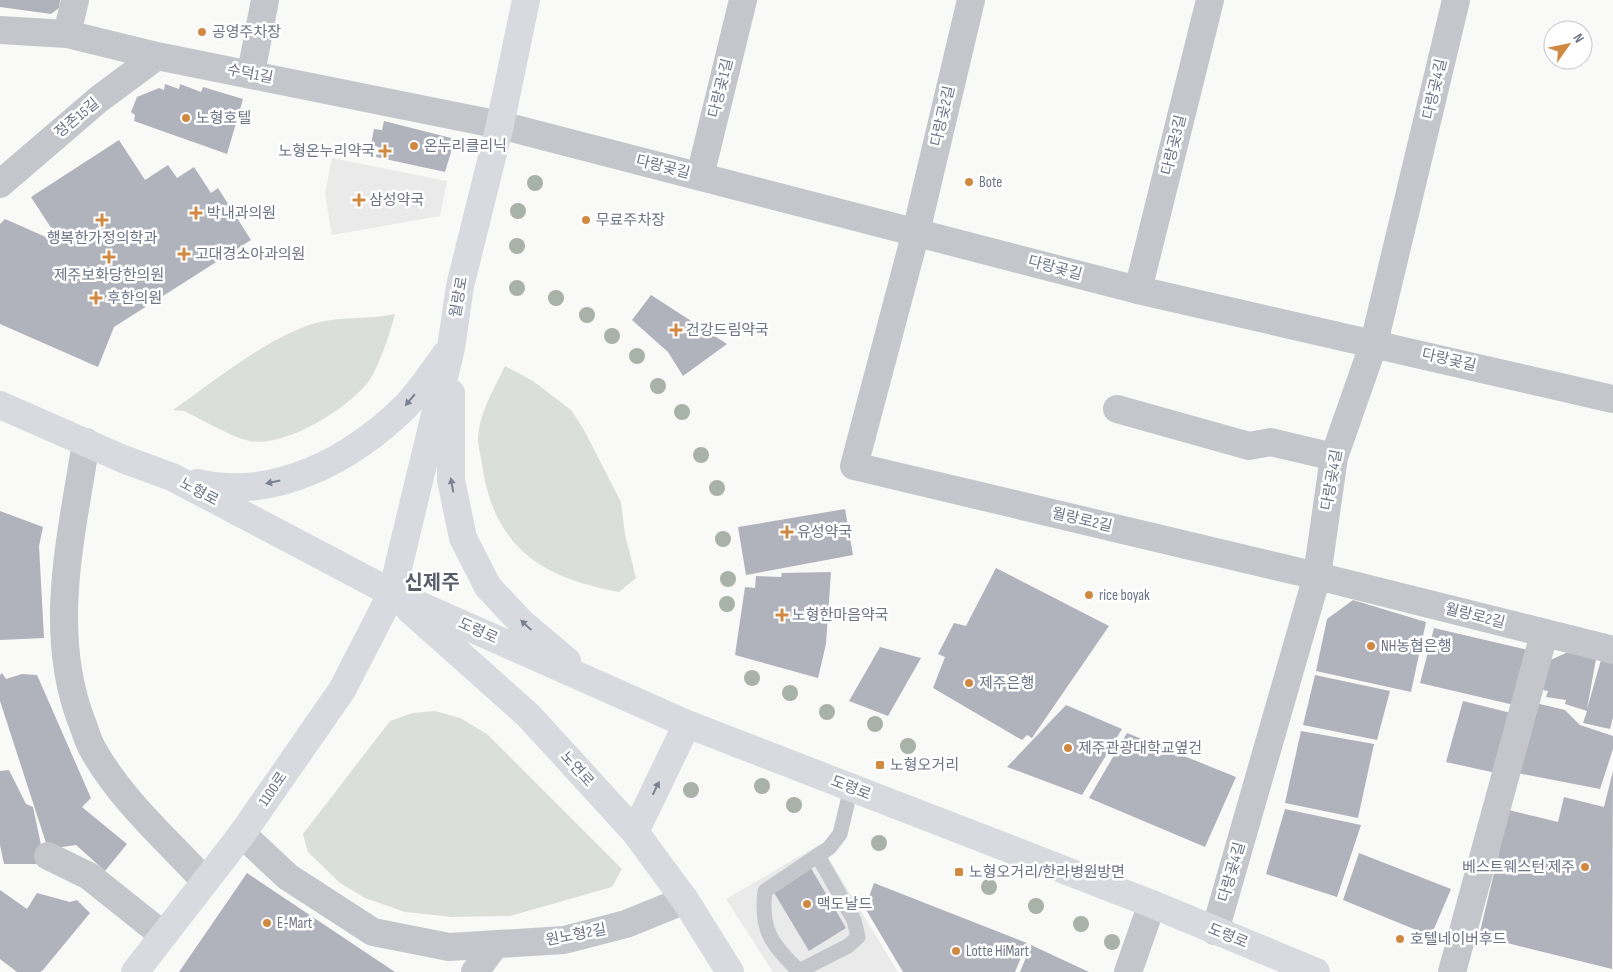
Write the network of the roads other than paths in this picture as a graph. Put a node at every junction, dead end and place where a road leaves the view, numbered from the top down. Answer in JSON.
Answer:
{"nodes":[{"id":1,"x":75,"y":0,"type":"edge"},
{"id":2,"x":265,"y":0,"type":"edge"},
{"id":3,"x":526,"y":0,"type":"edge"},
{"id":4,"x":743,"y":0,"type":"edge"},
{"id":5,"x":971,"y":0,"type":"edge"},
{"id":6,"x":1210,"y":0,"type":"edge"},
{"id":7,"x":1456,"y":0,"type":"edge"},
{"id":8,"x":0,"y":30,"type":"edge"},
{"id":9,"x":67,"y":34,"type":"junction"},
{"id":10,"x":157,"y":56,"type":"junction"},
{"id":11,"x":251,"y":73,"type":"junction"},
{"id":12,"x":500,"y":125,"type":"junction"},
{"id":13,"x":700,"y":176,"type":"junction"},
{"id":14,"x":0,"y":184,"type":"edge"},
{"id":15,"x":916,"y":232,"type":"junction"},
{"id":16,"x":1138,"y":290,"type":"junction"},
{"id":17,"x":1374,"y":343,"type":"junction"},
{"id":18,"x":451,"y":348,"type":"junction"},
{"id":19,"x":1613,"y":399,"type":"edge"},
{"id":20,"x":0,"y":405,"type":"edge"},
{"id":21,"x":1116,"y":409,"type":"dead end"},
{"id":22,"x":86,"y":442,"type":"junction"},
{"id":23,"x":1334,"y":457,"type":"junction"},
{"id":24,"x":172,"y":477,"type":"junction"},
{"id":25,"x":1318,"y":576,"type":"junction"},
{"id":26,"x":392,"y":593,"type":"junction"},
{"id":27,"x":1544,"y":634,"type":"junction"},
{"id":28,"x":1613,"y":650,"type":"edge"},
{"id":29,"x":589,"y":680,"type":"junction"},
{"id":30,"x":687,"y":724,"type":"junction"},
{"id":31,"x":851,"y":788,"type":"junction"},
{"id":32,"x":635,"y":832,"type":"junction"},
{"id":33,"x":242,"y":834,"type":"junction"},
{"id":34,"x":48,"y":856,"type":"dead end"},
{"id":35,"x":818,"y":856,"type":"junction"},
{"id":36,"x":205,"y":881,"type":"junction"},
{"id":37,"x":686,"y":900,"type":"junction"},
{"id":38,"x":1152,"y":904,"type":"junction"},
{"id":39,"x":1215,"y":931,"type":"junction"},
{"id":40,"x":163,"y":935,"type":"junction"},
{"id":41,"x":494,"y":946,"type":"junction"},
{"id":42,"x":135,"y":972,"type":"edge"},
{"id":43,"x":475,"y":972,"type":"edge"},
{"id":44,"x":730,"y":972,"type":"edge"},
{"id":45,"x":1128,"y":972,"type":"edge"},
{"id":46,"x":1316,"y":972,"type":"edge"},
{"id":47,"x":1452,"y":972,"type":"edge"}],
"edges":[{"from":1,"to":9,"type":"street"},
{"from":2,"to":11,"type":"street"},
{"from":3,"to":12,"type":"main road","name":"월랑로"},
{"from":4,"to":13,"type":"street","name":"다랑곶1길"},
{"from":5,"to":15,"type":"street","name":"다랑곶2길"},
{"from":6,"to":16,"type":"street","name":"다랑곶3길"},
{"from":7,"to":17,"type":"street","name":"다랑곶4길"},
{"from":8,"to":9,"type":"street","name":"수덕1길"},
{"from":9,"to":10,"type":"street","name":"수덕1길"},
{"from":10,"to":11,"type":"street","name":"수덕1길"},
{"from":10,"to":14,"type":"street","name":"정존15길"},
{"from":11,"to":12,"type":"street","name":"수덕1길"},
{"from":12,"to":13,"type":"street","name":"다랑곶길"},
{"from":12,"to":18,"type":"main road","name":"월랑로"},
{"from":13,"to":15,"type":"street","name":"다랑곶길"},
{"from":15,"to":16,"type":"street","name":"다랑곶길"},
{"from":15,"to":25,"type":"street","name":"월랑로2길"},
{"from":16,"to":17,"type":"street","name":"다랑곶길"},
{"from":17,"to":19,"type":"street","name":"다랑곶길"},
{"from":17,"to":23,"type":"street","name":"다랑곶4길"},
{"from":18,"to":24,"type":"main road","one_way":true},
{"from":18,"to":26,"type":"main road","name":"월랑로"},
{"from":29,"to":18,"type":"main road","one_way":true},
{"from":20,"to":22,"type":"main road","name":"노형로"},
{"from":21,"to":23,"type":"street"},
{"from":22,"to":24,"type":"main road","name":"노형로"},
{"from":22,"to":36,"type":"street"},
{"from":23,"to":25,"type":"street","name":"다랑곶4길"},
{"from":24,"to":26,"type":"main road","name":"노형로"},
{"from":25,"to":27,"type":"street","name":"월랑로2길"},
{"from":25,"to":39,"type":"street","name":"다랑곶4길"},
{"from":26,"to":29,"type":"main road","name":"도령로"},
{"from":26,"to":32,"type":"main road","name":"노연로"},
{"from":26,"to":33,"type":"main road","name":"1100로"},
{"from":27,"to":28,"type":"street","name":"월랑로2길"},
{"from":27,"to":47,"type":"street"},
{"from":29,"to":30,"type":"main road","name":"도령로"},
{"from":30,"to":31,"type":"main road","name":"도령로"},
{"from":32,"to":30,"type":"main road","one_way":true},
{"from":31,"to":35,"type":"lane"},
{"from":31,"to":38,"type":"main road","name":"도령로"},
{"from":32,"to":37,"type":"main road","name":"노연로"},
{"from":33,"to":36,"type":"main road","name":"1100로"},
{"from":33,"to":41,"type":"street","name":"원노형2길"},
{"from":34,"to":40,"type":"street"},
{"from":35,"to":35,"type":"lane"},
{"from":36,"to":40,"type":"main road","name":"1100로"},
{"from":37,"to":41,"type":"street","name":"원노형2길"},
{"from":37,"to":44,"type":"main road","name":"노연로"},
{"from":38,"to":39,"type":"main road","name":"도령로"},
{"from":38,"to":45,"type":"street"},
{"from":39,"to":46,"type":"main road","name":"도령로"},
{"from":40,"to":42,"type":"main road","name":"1100로"},
{"from":41,"to":43,"type":"street"}]}
